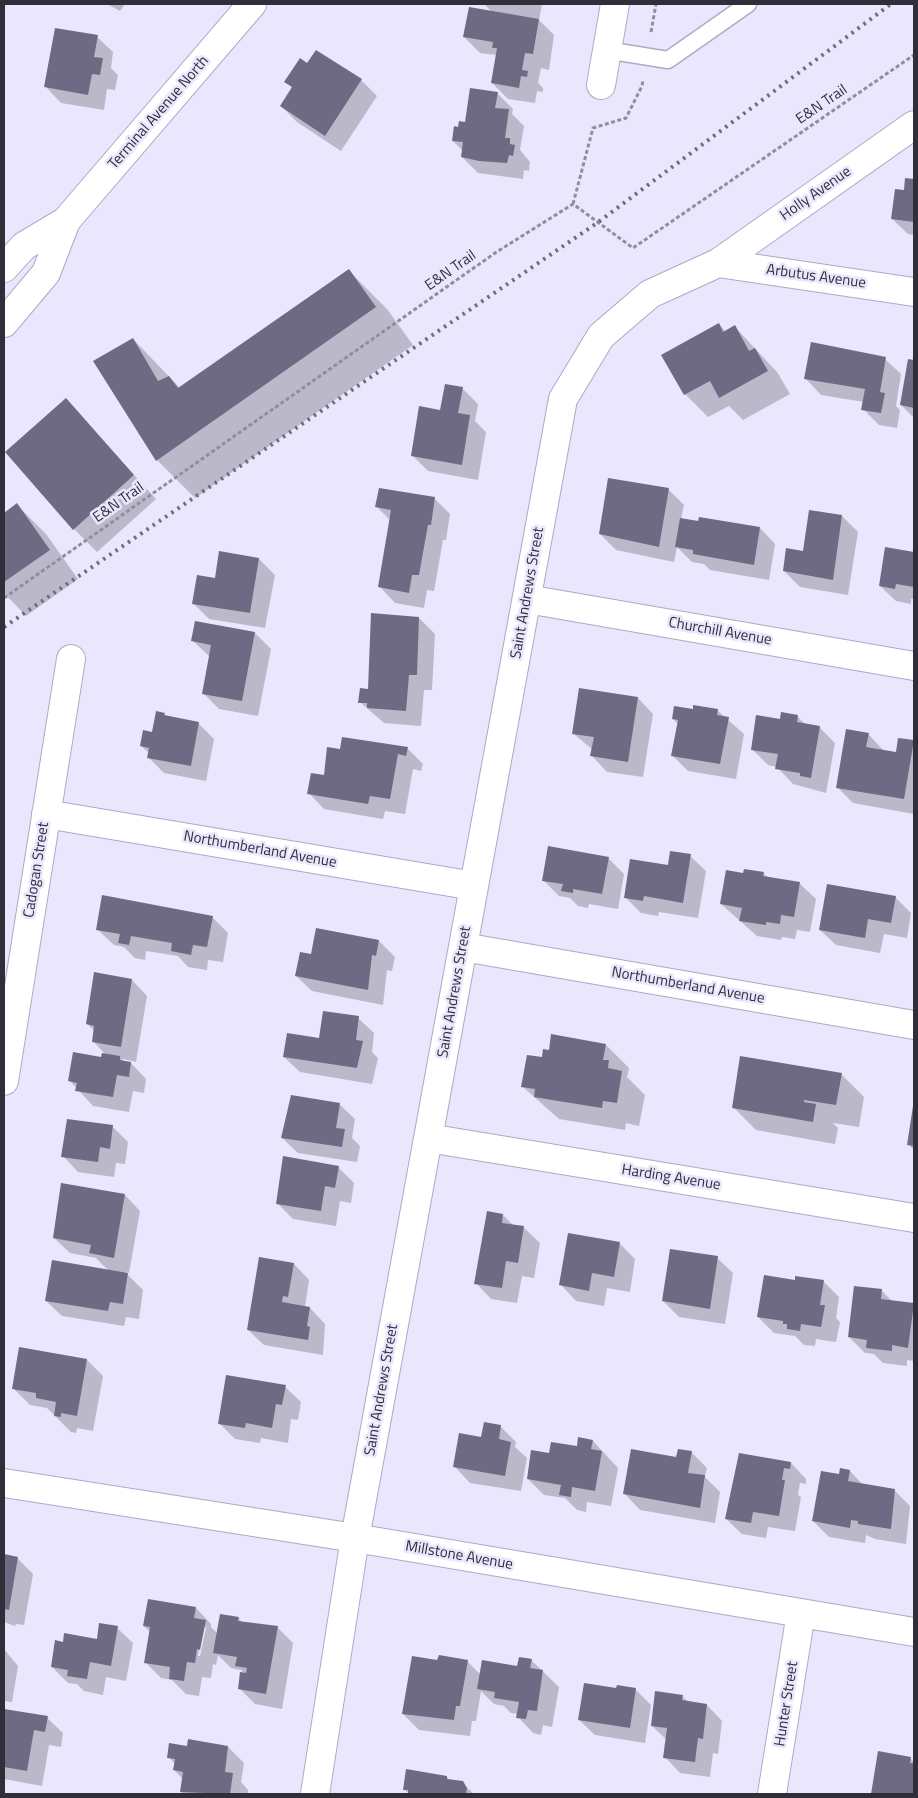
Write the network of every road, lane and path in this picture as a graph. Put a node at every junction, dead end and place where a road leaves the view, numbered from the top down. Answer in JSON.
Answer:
{"nodes":[{"id":1,"x":252,"y":4,"type":"edge"},
{"id":2,"x":615,"y":4,"type":"edge"},
{"id":3,"x":748,"y":4,"type":"edge"},
{"id":4,"x":606,"y":50,"type":"junction"},
{"id":5,"x":914,"y":55,"type":"edge"},
{"id":6,"x":600,"y":85,"type":"dead end"},
{"id":7,"x":914,"y":125,"type":"edge"},
{"id":8,"x":66,"y":221,"type":"junction"},
{"id":9,"x":718,"y":263,"type":"junction"},
{"id":10,"x":4,"y":268,"type":"edge"},
{"id":11,"x":914,"y":292,"type":"edge"},
{"id":12,"x":4,"y":323,"type":"edge"},
{"id":13,"x":4,"y":598,"type":"edge"},
{"id":14,"x":527,"y":599,"type":"junction"},
{"id":15,"x":71,"y":659,"type":"dead end"},
{"id":16,"x":914,"y":666,"type":"edge"},
{"id":17,"x":46,"y":814,"type":"junction"},
{"id":18,"x":474,"y":886,"type":"junction"},
{"id":19,"x":463,"y":948,"type":"junction"},
{"id":20,"x":914,"y":1025,"type":"edge"},
{"id":21,"x":4,"y":1081,"type":"edge"},
{"id":22,"x":428,"y":1138,"type":"junction"},
{"id":23,"x":914,"y":1218,"type":"edge"},
{"id":24,"x":4,"y":1483,"type":"edge"},
{"id":25,"x":355,"y":1538,"type":"junction"},
{"id":26,"x":801,"y":1613,"type":"junction"},
{"id":27,"x":914,"y":1632,"type":"edge"},
{"id":28,"x":315,"y":1794,"type":"edge"},
{"id":29,"x":772,"y":1794,"type":"edge"}],
"edges":[{"from":1,"to":8,"type":"street","name":"Terminal Avenue North"},
{"from":2,"to":4,"type":"street"},
{"from":3,"to":4,"type":"lane"},
{"from":4,"to":6,"type":"street"},
{"from":5,"to":13,"type":"path","name":"E&N Trail"},
{"from":7,"to":9,"type":"street","name":"Holly Avenue"},
{"from":8,"to":10,"type":"street","name":"Terminal Avenue North"},
{"from":8,"to":12,"type":"street","name":"Terminal Avenue North"},
{"from":9,"to":11,"type":"street","name":"Arbutus Avenue"},
{"from":9,"to":14,"type":"street","name":"Saint Andrews Street"},
{"from":14,"to":16,"type":"street","name":"Churchill Avenue"},
{"from":14,"to":18,"type":"street","name":"Saint Andrews Street"},
{"from":15,"to":17,"type":"street","name":"Cadogan Street"},
{"from":17,"to":18,"type":"street","name":"Northumberland Avenue"},
{"from":17,"to":21,"type":"street","name":"Cadogan Street"},
{"from":18,"to":19,"type":"street","name":"Saint Andrews Street"},
{"from":19,"to":20,"type":"street","name":"Northumberland Avenue"},
{"from":19,"to":22,"type":"street","name":"Saint Andrews Street"},
{"from":22,"to":23,"type":"street","name":"Harding Avenue"},
{"from":22,"to":25,"type":"street","name":"Saint Andrews Street"},
{"from":24,"to":25,"type":"street","name":"Millstone Avenue"},
{"from":25,"to":26,"type":"street","name":"Millstone Avenue"},
{"from":25,"to":28,"type":"street","name":"Saint Andrews Street"},
{"from":26,"to":27,"type":"street","name":"Millstone Avenue"},
{"from":26,"to":29,"type":"street","name":"Hunter Street"}]}
